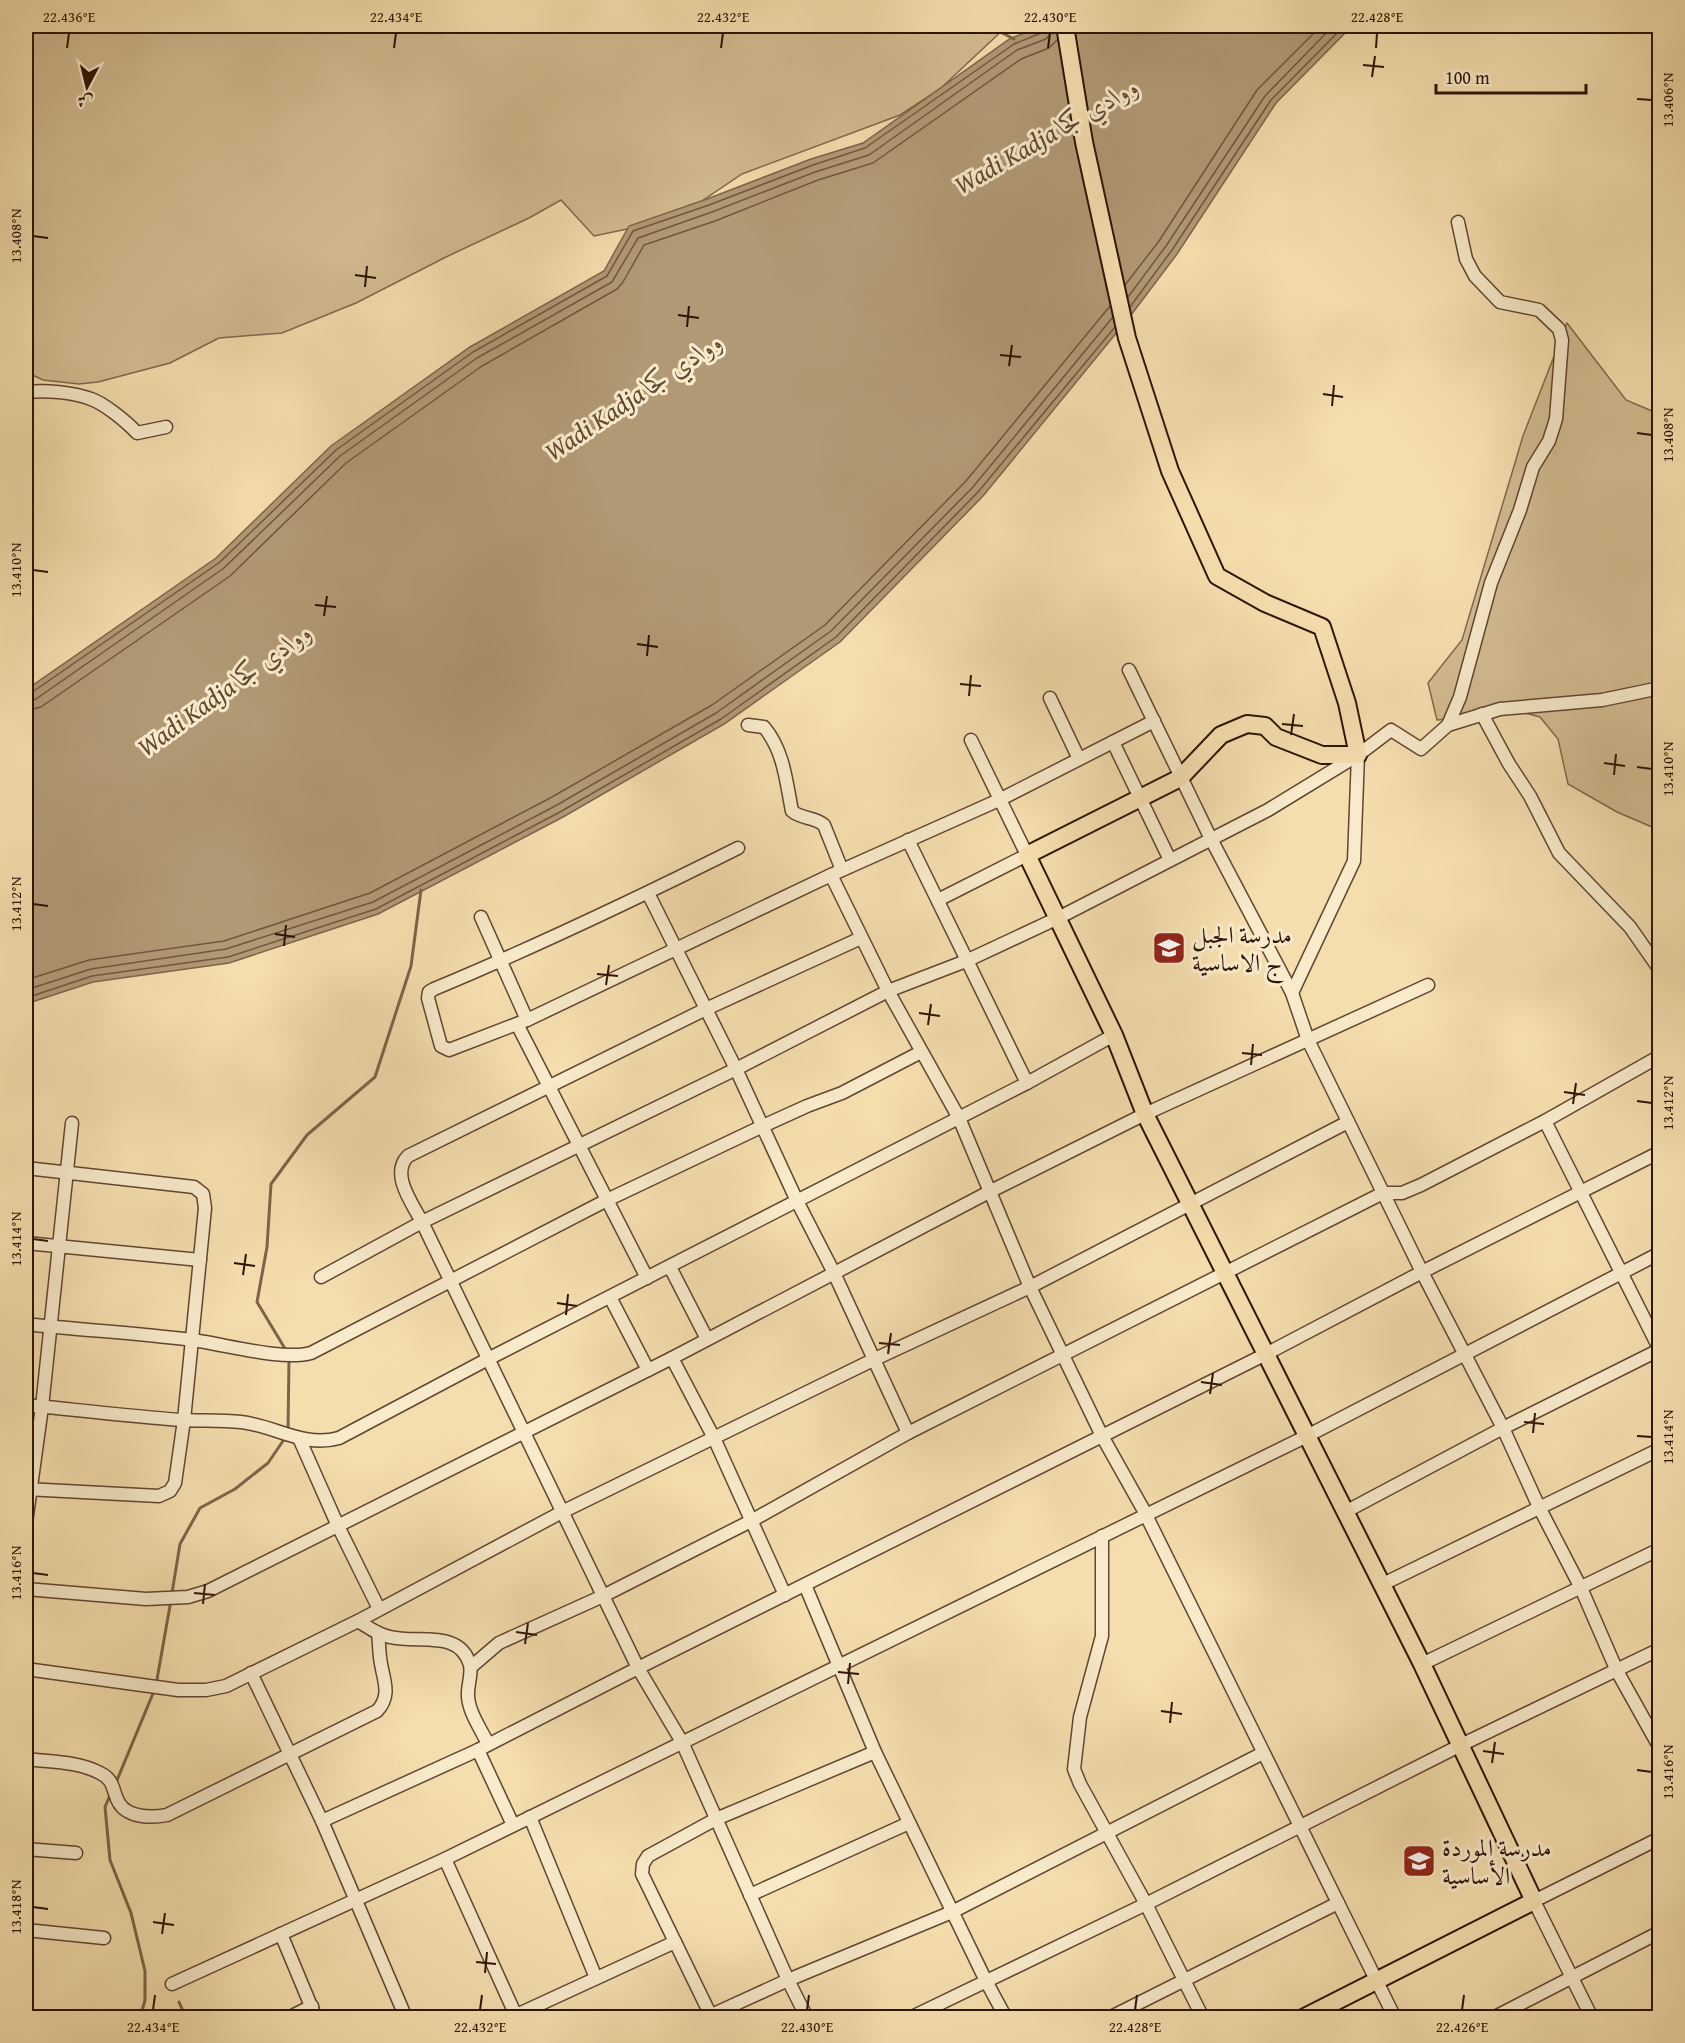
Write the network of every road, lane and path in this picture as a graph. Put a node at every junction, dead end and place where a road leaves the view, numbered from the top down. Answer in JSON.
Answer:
{"nodes":[{"id":1,"x":1065,"y":26,"type":"edge"},
{"id":2,"x":1458,"y":222,"type":"dead end"},
{"id":3,"x":26,"y":392,"type":"edge"},
{"id":4,"x":166,"y":427,"type":"dead end"},
{"id":5,"x":1129,"y":670,"type":"dead end"},
{"id":6,"x":1659,"y":688,"type":"edge"},
{"id":7,"x":1050,"y":698,"type":"dead end"},
{"id":8,"x":1482,"y":714,"type":"junction"},
{"id":9,"x":1154,"y":721,"type":"junction"},
{"id":10,"x":747,"y":725,"type":"dead end"},
{"id":11,"x":1448,"y":725,"type":"junction"},
{"id":12,"x":971,"y":740,"type":"dead end"},
{"id":13,"x":1113,"y":742,"type":"junction"},
{"id":14,"x":1358,"y":755,"type":"junction"},
{"id":15,"x":1079,"y":759,"type":"junction"},
{"id":16,"x":1180,"y":778,"type":"junction"},
{"id":17,"x":1139,"y":798,"type":"junction"},
{"id":18,"x":999,"y":800,"type":"junction"},
{"id":19,"x":1211,"y":839,"type":"junction"},
{"id":20,"x":908,"y":840,"type":"junction"},
{"id":21,"x":738,"y":848,"type":"dead end"},
{"id":22,"x":1027,"y":855,"type":"junction"},
{"id":23,"x":1170,"y":861,"type":"junction"},
{"id":24,"x":836,"y":873,"type":"junction"},
{"id":25,"x":648,"y":893,"type":"junction"},
{"id":26,"x":938,"y":900,"type":"junction"},
{"id":27,"x":481,"y":917,"type":"dead end"},
{"id":28,"x":1058,"y":918,"type":"junction"},
{"id":29,"x":861,"y":938,"type":"junction"},
{"id":30,"x":676,"y":950,"type":"junction"},
{"id":31,"x":500,"y":961,"type":"junction"},
{"id":32,"x":966,"y":962,"type":"junction"},
{"id":33,"x":1659,"y":970,"type":"edge"},
{"id":34,"x":1428,"y":985,"type":"dead end"},
{"id":35,"x":888,"y":991,"type":"junction"},
{"id":36,"x":1292,"y":993,"type":"junction"},
{"id":37,"x":706,"y":1010,"type":"junction"},
{"id":38,"x":522,"y":1022,"type":"junction"},
{"id":39,"x":1114,"y":1035,"type":"junction"},
{"id":40,"x":1308,"y":1040,"type":"junction"},
{"id":41,"x":921,"y":1052,"type":"junction"},
{"id":42,"x":1659,"y":1056,"type":"edge"},
{"id":43,"x":736,"y":1069,"type":"junction"},
{"id":44,"x":1028,"y":1083,"type":"junction"},
{"id":45,"x":550,"y":1087,"type":"junction"},
{"id":46,"x":1145,"y":1114,"type":"junction"},
{"id":47,"x":958,"y":1118,"type":"junction"},
{"id":48,"x":1545,"y":1121,"type":"junction"},
{"id":49,"x":1348,"y":1122,"type":"junction"},
{"id":50,"x":72,"y":1123,"type":"dead end"},
{"id":51,"x":763,"y":1126,"type":"junction"},
{"id":52,"x":579,"y":1144,"type":"junction"},
{"id":53,"x":1659,"y":1152,"type":"edge"},
{"id":54,"x":26,"y":1168,"type":"edge"},
{"id":55,"x":65,"y":1172,"type":"junction"},
{"id":56,"x":991,"y":1191,"type":"junction"},
{"id":57,"x":1580,"y":1192,"type":"junction"},
{"id":58,"x":1383,"y":1193,"type":"junction"},
{"id":59,"x":607,"y":1200,"type":"junction"},
{"id":60,"x":797,"y":1201,"type":"junction"},
{"id":61,"x":1191,"y":1203,"type":"junction"},
{"id":62,"x":422,"y":1222,"type":"junction"},
{"id":63,"x":26,"y":1243,"type":"edge"},
{"id":64,"x":58,"y":1246,"type":"junction"},
{"id":65,"x":1659,"y":1253,"type":"edge"},
{"id":66,"x":200,"y":1260,"type":"junction"},
{"id":67,"x":670,"y":1266,"type":"junction"},
{"id":68,"x":1226,"y":1271,"type":"junction"},
{"id":69,"x":1422,"y":1272,"type":"junction"},
{"id":70,"x":834,"y":1273,"type":"junction"},
{"id":71,"x":1621,"y":1273,"type":"junction"},
{"id":72,"x":321,"y":1277,"type":"dead end"},
{"id":73,"x":647,"y":1278,"type":"junction"},
{"id":74,"x":451,"y":1282,"type":"junction"},
{"id":75,"x":1030,"y":1287,"type":"junction"},
{"id":76,"x":610,"y":1297,"type":"junction"},
{"id":77,"x":26,"y":1324,"type":"edge"},
{"id":78,"x":50,"y":1327,"type":"junction"},
{"id":79,"x":707,"y":1339,"type":"junction"},
{"id":80,"x":192,"y":1340,"type":"junction"},
{"id":81,"x":1659,"y":1350,"type":"edge"},
{"id":82,"x":1465,"y":1353,"type":"junction"},
{"id":83,"x":1064,"y":1354,"type":"junction"},
{"id":84,"x":1266,"y":1354,"type":"junction"},
{"id":85,"x":672,"y":1358,"type":"junction"},
{"id":86,"x":488,"y":1359,"type":"junction"},
{"id":87,"x":875,"y":1359,"type":"junction"},
{"id":88,"x":648,"y":1370,"type":"junction"},
{"id":89,"x":26,"y":1405,"type":"edge"},
{"id":90,"x":42,"y":1407,"type":"junction"},
{"id":91,"x":184,"y":1420,"type":"junction"},
{"id":92,"x":1503,"y":1428,"type":"junction"},
{"id":93,"x":524,"y":1433,"type":"junction"},
{"id":94,"x":908,"y":1433,"type":"junction"},
{"id":95,"x":1102,"y":1436,"type":"junction"},
{"id":96,"x":1307,"y":1436,"type":"junction"},
{"id":97,"x":299,"y":1438,"type":"junction"},
{"id":98,"x":714,"y":1438,"type":"junction"},
{"id":99,"x":1659,"y":1449,"type":"edge"},
{"id":100,"x":28,"y":1490,"type":"edge"},
{"id":101,"x":1539,"y":1507,"type":"junction"},
{"id":102,"x":562,"y":1512,"type":"junction"},
{"id":103,"x":1345,"y":1512,"type":"junction"},
{"id":104,"x":1145,"y":1515,"type":"junction"},
{"id":105,"x":752,"y":1521,"type":"junction"},
{"id":106,"x":26,"y":1523,"type":"edge"},
{"id":107,"x":338,"y":1526,"type":"junction"},
{"id":108,"x":1102,"y":1536,"type":"junction"},
{"id":109,"x":1659,"y":1549,"type":"edge"},
{"id":110,"x":805,"y":1585,"type":"junction"},
{"id":111,"x":1382,"y":1585,"type":"junction"},
{"id":112,"x":1581,"y":1588,"type":"junction"},
{"id":113,"x":26,"y":1589,"type":"edge"},
{"id":114,"x":785,"y":1595,"type":"junction"},
{"id":115,"x":603,"y":1596,"type":"junction"},
{"id":116,"x":379,"y":1610,"type":"junction"},
{"id":117,"x":358,"y":1621,"type":"junction"},
{"id":118,"x":378,"y":1633,"type":"junction"},
{"id":119,"x":1659,"y":1649,"type":"edge"},
{"id":120,"x":1422,"y":1664,"type":"junction"},
{"id":121,"x":838,"y":1666,"type":"junction"},
{"id":122,"x":471,"y":1667,"type":"junction"},
{"id":123,"x":638,"y":1668,"type":"junction"},
{"id":124,"x":26,"y":1669,"type":"edge"},
{"id":125,"x":1617,"y":1671,"type":"junction"},
{"id":126,"x":251,"y":1673,"type":"junction"},
{"id":127,"x":681,"y":1742,"type":"junction"},
{"id":128,"x":1461,"y":1745,"type":"junction"},
{"id":129,"x":483,"y":1747,"type":"junction"},
{"id":130,"x":1659,"y":1748,"type":"edge"},
{"id":131,"x":875,"y":1752,"type":"junction"},
{"id":132,"x":290,"y":1753,"type":"junction"},
{"id":133,"x":1263,"y":1753,"type":"junction"},
{"id":134,"x":26,"y":1759,"type":"edge"},
{"id":135,"x":530,"y":1817,"type":"junction"},
{"id":136,"x":716,"y":1819,"type":"junction"},
{"id":137,"x":322,"y":1821,"type":"junction"},
{"id":138,"x":909,"y":1823,"type":"junction"},
{"id":139,"x":513,"y":1825,"type":"junction"},
{"id":140,"x":1300,"y":1827,"type":"junction"},
{"id":141,"x":1107,"y":1833,"type":"junction"},
{"id":142,"x":1659,"y":1838,"type":"edge"},
{"id":143,"x":26,"y":1849,"type":"edge"},
{"id":144,"x":76,"y":1853,"type":"dead end"},
{"id":145,"x":445,"y":1859,"type":"junction"},
{"id":146,"x":750,"y":1895,"type":"junction"},
{"id":147,"x":357,"y":1899,"type":"junction"},
{"id":148,"x":1338,"y":1902,"type":"junction"},
{"id":149,"x":1534,"y":1902,"type":"junction"},
{"id":150,"x":1146,"y":1904,"type":"junction"},
{"id":151,"x":952,"y":1912,"type":"junction"},
{"id":152,"x":26,"y":1930,"type":"edge"},
{"id":153,"x":1659,"y":1932,"type":"edge"},
{"id":154,"x":281,"y":1934,"type":"junction"},
{"id":155,"x":104,"y":1938,"type":"dead end"},
{"id":156,"x":675,"y":1942,"type":"junction"},
{"id":157,"x":596,"y":1978,"type":"junction"},
{"id":158,"x":1571,"y":1978,"type":"junction"},
{"id":159,"x":1183,"y":1979,"type":"junction"},
{"id":160,"x":788,"y":1980,"type":"junction"},
{"id":161,"x":1377,"y":1980,"type":"junction"},
{"id":162,"x":986,"y":1981,"type":"junction"},
{"id":163,"x":172,"y":1984,"type":"dead end"},
{"id":164,"x":314,"y":2012,"type":"edge"},
{"id":165,"x":26,"y":2016,"type":"edge"},
{"id":166,"x":514,"y":2017,"type":"edge"},
{"id":167,"x":709,"y":2017,"type":"edge"},
{"id":168,"x":40,"y":2018,"type":"edge"},
{"id":169,"x":288,"y":2018,"type":"edge"},
{"id":170,"x":406,"y":2018,"type":"edge"},
{"id":171,"x":807,"y":2018,"type":"edge"},
{"id":172,"x":910,"y":2018,"type":"edge"},
{"id":173,"x":1006,"y":2018,"type":"edge"},
{"id":174,"x":1109,"y":2018,"type":"edge"},
{"id":175,"x":1203,"y":2018,"type":"edge"},
{"id":176,"x":1303,"y":2018,"type":"edge"},
{"id":177,"x":1395,"y":2018,"type":"edge"},
{"id":178,"x":1492,"y":2018,"type":"edge"},
{"id":179,"x":1592,"y":2018,"type":"edge"}],
"edges":[{"from":1,"to":14,"type":"main road"},
{"from":2,"to":11,"type":"street"},
{"from":3,"to":4,"type":"street"},
{"from":5,"to":9,"type":"street"},
{"from":6,"to":8,"type":"street"},
{"from":7,"to":15,"type":"street"},
{"from":8,"to":11,"type":"street"},
{"from":8,"to":33,"type":"street"},
{"from":9,"to":13,"type":"street"},
{"from":9,"to":16,"type":"street"},
{"from":10,"to":24,"type":"street"},
{"from":11,"to":14,"type":"street"},
{"from":12,"to":18,"type":"street"},
{"from":13,"to":15,"type":"street"},
{"from":13,"to":17,"type":"street"},
{"from":14,"to":16,"type":"main road"},
{"from":14,"to":19,"type":"street"},
{"from":14,"to":36,"type":"street"},
{"from":15,"to":18,"type":"street"},
{"from":16,"to":17,"type":"main road"},
{"from":16,"to":19,"type":"street"},
{"from":17,"to":22,"type":"main road"},
{"from":17,"to":23,"type":"street"},
{"from":18,"to":20,"type":"street"},
{"from":18,"to":22,"type":"street"},
{"from":19,"to":23,"type":"street"},
{"from":19,"to":36,"type":"street"},
{"from":20,"to":24,"type":"street"},
{"from":20,"to":26,"type":"street"},
{"from":21,"to":25,"type":"street"},
{"from":22,"to":26,"type":"street"},
{"from":22,"to":28,"type":"main road"},
{"from":23,"to":28,"type":"street"},
{"from":24,"to":29,"type":"street"},
{"from":24,"to":30,"type":"street"},
{"from":25,"to":30,"type":"street"},
{"from":25,"to":31,"type":"street"},
{"from":26,"to":32,"type":"street"},
{"from":27,"to":31,"type":"street"},
{"from":28,"to":32,"type":"street"},
{"from":28,"to":39,"type":"main road"},
{"from":29,"to":35,"type":"street"},
{"from":29,"to":37,"type":"street"},
{"from":30,"to":37,"type":"street"},
{"from":30,"to":38,"type":"street"},
{"from":31,"to":38,"type":"street"},
{"from":31,"to":38,"type":"street"},
{"from":32,"to":35,"type":"street"},
{"from":32,"to":44,"type":"street"},
{"from":34,"to":40,"type":"street"},
{"from":35,"to":41,"type":"street"},
{"from":35,"to":43,"type":"street"},
{"from":36,"to":40,"type":"street"},
{"from":37,"to":43,"type":"street"},
{"from":37,"to":45,"type":"street"},
{"from":38,"to":45,"type":"street"},
{"from":39,"to":44,"type":"street"},
{"from":39,"to":46,"type":"main road"},
{"from":40,"to":46,"type":"street"},
{"from":40,"to":49,"type":"street"},
{"from":41,"to":47,"type":"street"},
{"from":41,"to":51,"type":"street"},
{"from":42,"to":48,"type":"street"},
{"from":43,"to":51,"type":"street"},
{"from":43,"to":52,"type":"street"},
{"from":44,"to":47,"type":"street"},
{"from":45,"to":52,"type":"street"},
{"from":45,"to":62,"type":"street"},
{"from":46,"to":56,"type":"street"},
{"from":46,"to":61,"type":"main road"},
{"from":47,"to":56,"type":"street"},
{"from":47,"to":60,"type":"street"},
{"from":48,"to":57,"type":"street"},
{"from":48,"to":58,"type":"street"},
{"from":49,"to":58,"type":"street"},
{"from":49,"to":61,"type":"street"},
{"from":50,"to":55,"type":"street"},
{"from":51,"to":59,"type":"street"},
{"from":51,"to":60,"type":"street"},
{"from":52,"to":59,"type":"street"},
{"from":52,"to":62,"type":"street"},
{"from":53,"to":57,"type":"street"},
{"from":54,"to":55,"type":"street"},
{"from":55,"to":64,"type":"street"},
{"from":55,"to":66,"type":"street"},
{"from":56,"to":70,"type":"street"},
{"from":56,"to":75,"type":"street"},
{"from":57,"to":69,"type":"street"},
{"from":57,"to":71,"type":"street"},
{"from":58,"to":68,"type":"street"},
{"from":58,"to":69,"type":"street"},
{"from":59,"to":73,"type":"street"},
{"from":59,"to":74,"type":"street"},
{"from":60,"to":67,"type":"street"},
{"from":60,"to":70,"type":"street"},
{"from":61,"to":68,"type":"main road"},
{"from":61,"to":75,"type":"street"},
{"from":62,"to":72,"type":"street"},
{"from":62,"to":74,"type":"street"},
{"from":63,"to":64,"type":"street"},
{"from":64,"to":66,"type":"street"},
{"from":64,"to":78,"type":"street"},
{"from":65,"to":71,"type":"street"},
{"from":66,"to":80,"type":"street"},
{"from":67,"to":73,"type":"street"},
{"from":67,"to":79,"type":"street"},
{"from":68,"to":83,"type":"street"},
{"from":68,"to":84,"type":"main road"},
{"from":69,"to":82,"type":"street"},
{"from":69,"to":84,"type":"street"},
{"from":70,"to":79,"type":"street"},
{"from":70,"to":87,"type":"street"},
{"from":71,"to":81,"type":"street"},
{"from":71,"to":82,"type":"street"},
{"from":73,"to":76,"type":"street"},
{"from":74,"to":80,"type":"street"},
{"from":74,"to":86,"type":"street"},
{"from":75,"to":83,"type":"street"},
{"from":75,"to":87,"type":"street"},
{"from":76,"to":86,"type":"street"},
{"from":76,"to":88,"type":"street"},
{"from":77,"to":78,"type":"street"},
{"from":78,"to":80,"type":"street"},
{"from":78,"to":90,"type":"street"},
{"from":79,"to":85,"type":"street"},
{"from":80,"to":91,"type":"street"},
{"from":81,"to":92,"type":"street"},
{"from":82,"to":92,"type":"street"},
{"from":82,"to":96,"type":"street"},
{"from":83,"to":94,"type":"street"},
{"from":83,"to":95,"type":"street"},
{"from":84,"to":95,"type":"street"},
{"from":84,"to":96,"type":"main road"},
{"from":85,"to":88,"type":"street"},
{"from":85,"to":98,"type":"street"},
{"from":86,"to":93,"type":"street"},
{"from":86,"to":97,"type":"street"},
{"from":87,"to":94,"type":"street"},
{"from":87,"to":98,"type":"street"},
{"from":88,"to":93,"type":"street"},
{"from":89,"to":90,"type":"street"},
{"from":90,"to":91,"type":"street"},
{"from":90,"to":100,"type":"street"},
{"from":91,"to":97,"type":"street"},
{"from":91,"to":100,"type":"street"},
{"from":92,"to":101,"type":"street"},
{"from":92,"to":103,"type":"street"},
{"from":93,"to":102,"type":"street"},
{"from":93,"to":107,"type":"street"},
{"from":94,"to":105,"type":"street"},
{"from":95,"to":104,"type":"street"},
{"from":95,"to":110,"type":"street"},
{"from":96,"to":103,"type":"main road"},
{"from":96,"to":104,"type":"street"},
{"from":97,"to":107,"type":"street"},
{"from":98,"to":102,"type":"street"},
{"from":98,"to":105,"type":"street"},
{"from":99,"to":101,"type":"street"},
{"from":100,"to":106,"type":"street"},
{"from":101,"to":111,"type":"street"},
{"from":101,"to":112,"type":"street"},
{"from":102,"to":115,"type":"street"},
{"from":102,"to":116,"type":"street"},
{"from":103,"to":111,"type":"main road"},
{"from":104,"to":108,"type":"street"},
{"from":104,"to":133,"type":"street"},
{"from":105,"to":114,"type":"street"},
{"from":105,"to":115,"type":"street"},
{"from":107,"to":113,"type":"street"},
{"from":107,"to":116,"type":"street"},
{"from":108,"to":121,"type":"street"},
{"from":108,"to":141,"type":"street"},
{"from":109,"to":112,"type":"street"},
{"from":110,"to":114,"type":"street"},
{"from":110,"to":121,"type":"street"},
{"from":111,"to":120,"type":"main road"},
{"from":112,"to":120,"type":"street"},
{"from":112,"to":125,"type":"street"},
{"from":114,"to":123,"type":"street"},
{"from":115,"to":122,"type":"street"},
{"from":115,"to":123,"type":"street"},
{"from":116,"to":117,"type":"street"},
{"from":117,"to":118,"type":"street"},
{"from":117,"to":126,"type":"street"},
{"from":118,"to":122,"type":"street"},
{"from":118,"to":132,"type":"street"},
{"from":119,"to":125,"type":"street"},
{"from":120,"to":128,"type":"main road"},
{"from":121,"to":127,"type":"street"},
{"from":121,"to":131,"type":"street"},
{"from":122,"to":129,"type":"street"},
{"from":123,"to":127,"type":"street"},
{"from":123,"to":129,"type":"street"},
{"from":124,"to":126,"type":"street"},
{"from":125,"to":128,"type":"street"},
{"from":125,"to":130,"type":"street"},
{"from":126,"to":132,"type":"street"},
{"from":127,"to":135,"type":"street"},
{"from":127,"to":136,"type":"street"},
{"from":128,"to":140,"type":"street"},
{"from":128,"to":149,"type":"main road"},
{"from":129,"to":137,"type":"street"},
{"from":129,"to":139,"type":"street"},
{"from":131,"to":136,"type":"street"},
{"from":131,"to":138,"type":"street"},
{"from":132,"to":134,"type":"street"},
{"from":132,"to":137,"type":"street"},
{"from":133,"to":140,"type":"street"},
{"from":133,"to":141,"type":"street"},
{"from":135,"to":139,"type":"street"},
{"from":135,"to":157,"type":"street"},
{"from":136,"to":146,"type":"street"},
{"from":136,"to":156,"type":"street"},
{"from":137,"to":147,"type":"street"},
{"from":138,"to":146,"type":"street"},
{"from":138,"to":151,"type":"street"},
{"from":139,"to":145,"type":"street"},
{"from":140,"to":148,"type":"street"},
{"from":140,"to":150,"type":"street"},
{"from":141,"to":150,"type":"street"},
{"from":141,"to":151,"type":"street"},
{"from":142,"to":149,"type":"street"},
{"from":143,"to":144,"type":"street"},
{"from":145,"to":147,"type":"street"},
{"from":145,"to":166,"type":"street"},
{"from":146,"to":160,"type":"street"},
{"from":147,"to":154,"type":"street"},
{"from":147,"to":170,"type":"street"},
{"from":148,"to":159,"type":"street"},
{"from":148,"to":161,"type":"street"},
{"from":149,"to":158,"type":"street"},
{"from":149,"to":161,"type":"main road"},
{"from":150,"to":159,"type":"street"},
{"from":150,"to":162,"type":"street"},
{"from":151,"to":160,"type":"street"},
{"from":151,"to":162,"type":"street"},
{"from":152,"to":155,"type":"street"},
{"from":153,"to":158,"type":"street"},
{"from":154,"to":163,"type":"street"},
{"from":154,"to":164,"type":"street"},
{"from":156,"to":157,"type":"street"},
{"from":156,"to":167,"type":"street"},
{"from":157,"to":166,"type":"street"},
{"from":158,"to":178,"type":"street"},
{"from":158,"to":179,"type":"street"},
{"from":159,"to":174,"type":"street"},
{"from":159,"to":175,"type":"street"},
{"from":160,"to":167,"type":"street"},
{"from":160,"to":171,"type":"street"},
{"from":161,"to":176,"type":"main road"},
{"from":161,"to":177,"type":"street"},
{"from":162,"to":172,"type":"street"},
{"from":162,"to":173,"type":"street"},
{"from":164,"to":169,"type":"street"},
{"from":165,"to":168,"type":"street"}]}
